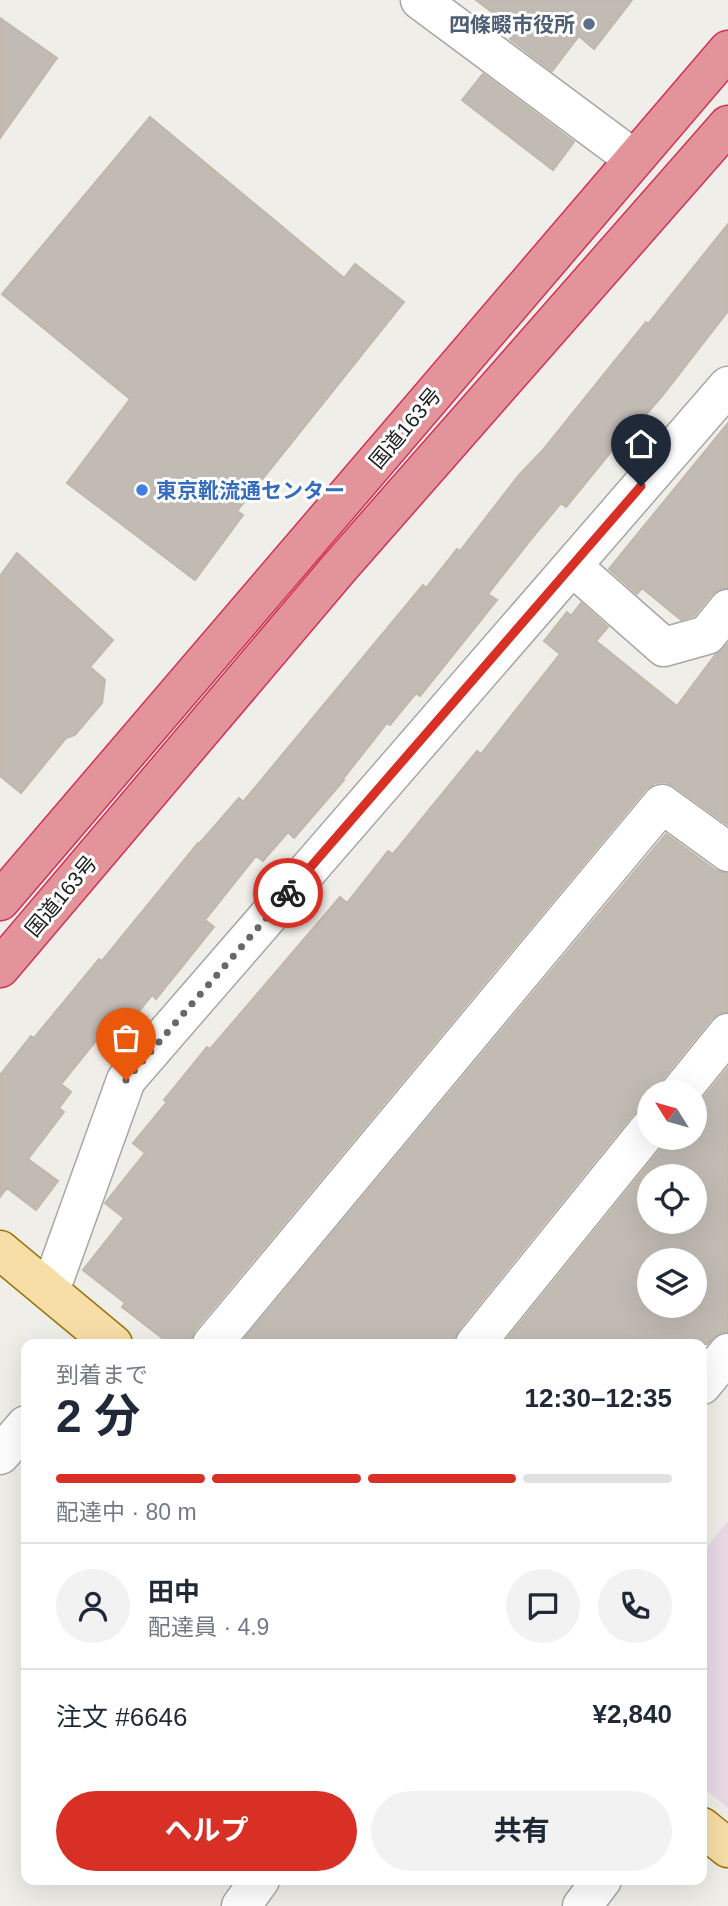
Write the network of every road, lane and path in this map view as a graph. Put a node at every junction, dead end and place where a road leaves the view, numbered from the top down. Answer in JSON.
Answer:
{"nodes":[{"id":1,"x":420,"y":0,"type":"edge"},
{"id":2,"x":728,"y":50,"type":"edge"},
{"id":3,"x":728,"y":125,"type":"edge"},
{"id":4,"x":634,"y":159,"type":"junction"},
{"id":5,"x":728,"y":386,"type":"edge"},
{"id":6,"x":572,"y":566,"type":"junction"},
{"id":7,"x":728,"y":609,"type":"edge"},
{"id":8,"x":728,"y":852,"type":"edge"},
{"id":9,"x":0,"y":901,"type":"edge"},
{"id":10,"x":0,"y":968,"type":"edge"},
{"id":11,"x":728,"y":1033,"type":"edge"},
{"id":12,"x":690,"y":1080,"type":"edge"},
{"id":13,"x":637,"y":1144,"type":"edge"},
{"id":14,"x":0,"y":1250,"type":"edge"},
{"id":15,"x":50,"y":1291,"type":"junction"},
{"id":16,"x":102,"y":1339,"type":"edge"},
{"id":17,"x":216,"y":1339,"type":"edge"},
{"id":18,"x":479,"y":1339,"type":"edge"},
{"id":19,"x":728,"y":1353,"type":"edge"},
{"id":20,"x":707,"y":1379,"type":"edge"},
{"id":21,"x":21,"y":1431,"type":"edge"},
{"id":22,"x":0,"y":1455,"type":"edge"},
{"id":23,"x":707,"y":1831,"type":"edge"},
{"id":24,"x":728,"y":1848,"type":"edge"},
{"id":25,"x":256,"y":1885,"type":"edge"},
{"id":26,"x":598,"y":1885,"type":"edge"},
{"id":27,"x":241,"y":1906,"type":"edge"},
{"id":28,"x":582,"y":1906,"type":"edge"}],
"edges":[{"from":1,"to":4,"type":"street"},
{"from":2,"to":4,"type":"highway","name":"国道163号"},
{"from":3,"to":10,"type":"highway","name":"国道163号"},
{"from":4,"to":9,"type":"highway","name":"国道163号"},
{"from":5,"to":6,"type":"street"},
{"from":6,"to":7,"type":"street"},
{"from":6,"to":15,"type":"street"},
{"from":8,"to":17,"type":"street"},
{"from":11,"to":12,"type":"street"},
{"from":13,"to":18,"type":"street"},
{"from":14,"to":15,"type":"main road"},
{"from":15,"to":16,"type":"main road"},
{"from":19,"to":20,"type":"street"},
{"from":21,"to":22,"type":"street"},
{"from":23,"to":24,"type":"main road"},
{"from":25,"to":27,"type":"street"},
{"from":26,"to":28,"type":"street"}]}
